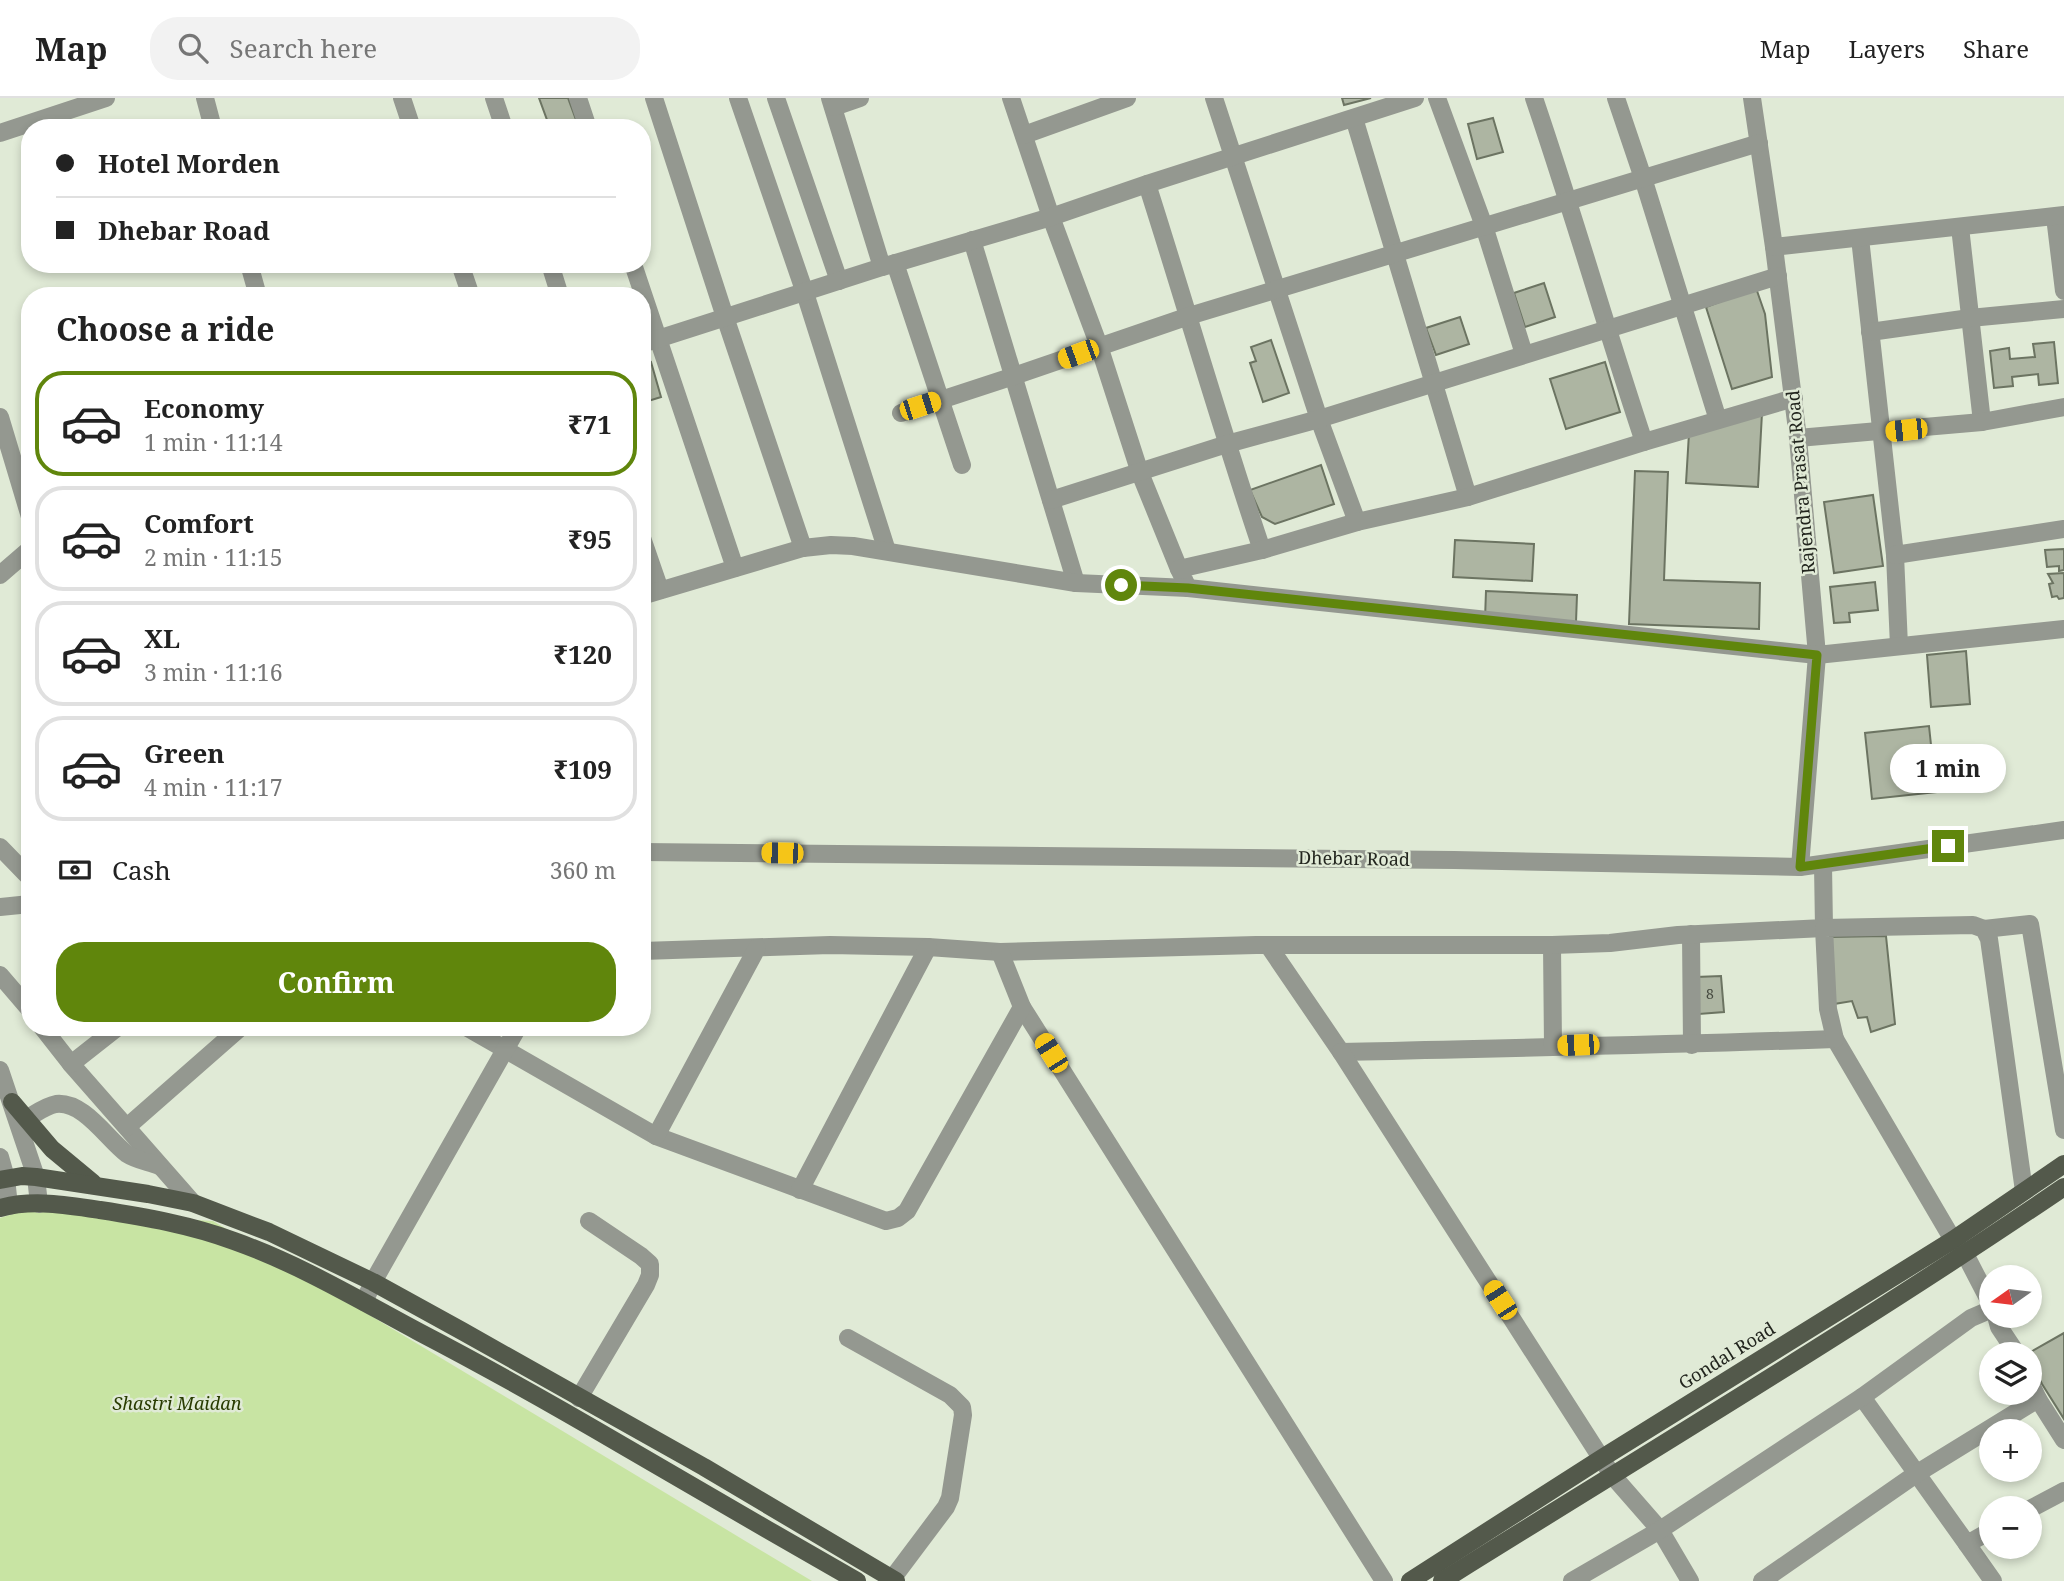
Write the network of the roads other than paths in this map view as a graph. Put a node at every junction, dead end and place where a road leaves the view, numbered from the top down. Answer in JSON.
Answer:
{"nodes":[{"id":1,"x":106,"y":98,"type":"edge"},
{"id":2,"x":205,"y":98,"type":"edge"},
{"id":3,"x":402,"y":98,"type":"edge"},
{"id":4,"x":494,"y":98,"type":"edge"},
{"id":5,"x":578,"y":98,"type":"edge"},
{"id":6,"x":654,"y":98,"type":"edge"},
{"id":7,"x":738,"y":98,"type":"edge"},
{"id":8,"x":776,"y":98,"type":"edge"},
{"id":9,"x":860,"y":98,"type":"edge"},
{"id":10,"x":1012,"y":98,"type":"edge"},
{"id":11,"x":1127,"y":98,"type":"edge"},
{"id":12,"x":1213,"y":98,"type":"edge"},
{"id":13,"x":1415,"y":98,"type":"edge"},
{"id":14,"x":1437,"y":98,"type":"edge"},
{"id":15,"x":1534,"y":98,"type":"edge"},
{"id":16,"x":1616,"y":98,"type":"edge"},
{"id":17,"x":1752,"y":98,"type":"edge"},
{"id":18,"x":75,"y":102,"type":"edge"},
{"id":19,"x":832,"y":103,"type":"edge"},
{"id":20,"x":1354,"y":118,"type":"junction"},
{"id":21,"x":34,"y":119,"type":"edge"},
{"id":22,"x":211,"y":119,"type":"edge"},
{"id":23,"x":409,"y":119,"type":"edge"},
{"id":24,"x":501,"y":119,"type":"edge"},
{"id":25,"x":585,"y":119,"type":"edge"},
{"id":26,"x":21,"y":124,"type":"edge"},
{"id":27,"x":0,"y":133,"type":"edge"},
{"id":28,"x":1024,"y":135,"type":"junction"},
{"id":29,"x":1759,"y":143,"type":"junction"},
{"id":30,"x":1231,"y":156,"type":"junction"},
{"id":31,"x":1643,"y":178,"type":"junction"},
{"id":32,"x":1147,"y":184,"type":"junction"},
{"id":33,"x":1569,"y":201,"type":"junction"},
{"id":34,"x":2060,"y":216,"type":"edge"},
{"id":35,"x":1051,"y":217,"type":"junction"},
{"id":36,"x":1484,"y":226,"type":"junction"},
{"id":37,"x":1960,"y":227,"type":"junction"},
{"id":38,"x":1860,"y":238,"type":"junction"},
{"id":39,"x":972,"y":240,"type":"junction"},
{"id":40,"x":1774,"y":247,"type":"junction"},
{"id":41,"x":1395,"y":253,"type":"junction"},
{"id":42,"x":889,"y":265,"type":"junction"},
{"id":43,"x":1778,"y":276,"type":"junction"},
{"id":44,"x":839,"y":281,"type":"junction"},
{"id":45,"x":1277,"y":289,"type":"junction"},
{"id":46,"x":2064,"y":291,"type":"edge"},
{"id":47,"x":805,"y":293,"type":"junction"},
{"id":48,"x":1683,"y":305,"type":"junction"},
{"id":49,"x":2064,"y":309,"type":"edge"},
{"id":50,"x":1189,"y":316,"type":"junction"},
{"id":51,"x":725,"y":317,"type":"junction"},
{"id":52,"x":1970,"y":318,"type":"junction"},
{"id":53,"x":1606,"y":329,"type":"junction"},
{"id":54,"x":1870,"y":332,"type":"junction"},
{"id":55,"x":651,"y":342,"type":"edge"},
{"id":56,"x":651,"y":345,"type":"edge"},
{"id":57,"x":1099,"y":346,"type":"junction"},
{"id":58,"x":1524,"y":354,"type":"junction"},
{"id":59,"x":1014,"y":376,"type":"junction"},
{"id":60,"x":1434,"y":383,"type":"junction"},
{"id":61,"x":1794,"y":398,"type":"junction"},
{"id":62,"x":940,"y":400,"type":"junction"},
{"id":63,"x":2064,"y":407,"type":"edge"},
{"id":64,"x":901,"y":412,"type":"dead end"},
{"id":65,"x":0,"y":417,"type":"edge"},
{"id":66,"x":1319,"y":419,"type":"junction"},
{"id":67,"x":1718,"y":420,"type":"junction"},
{"id":68,"x":1982,"y":422,"type":"junction"},
{"id":69,"x":1881,"y":432,"type":"junction"},
{"id":70,"x":1798,"y":438,"type":"junction"},
{"id":71,"x":1644,"y":442,"type":"junction"},
{"id":72,"x":1227,"y":444,"type":"junction"},
{"id":73,"x":961,"y":465,"type":"dead end"},
{"id":74,"x":1140,"y":473,"type":"junction"},
{"id":75,"x":21,"y":487,"type":"edge"},
{"id":76,"x":1468,"y":497,"type":"junction"},
{"id":77,"x":1051,"y":500,"type":"junction"},
{"id":78,"x":1357,"y":522,"type":"junction"},
{"id":79,"x":2064,"y":529,"type":"edge"},
{"id":80,"x":803,"y":548,"type":"junction"},
{"id":81,"x":1262,"y":550,"type":"junction"},
{"id":82,"x":887,"y":551,"type":"junction"},
{"id":83,"x":1895,"y":555,"type":"junction"},
{"id":84,"x":21,"y":557,"type":"edge"},
{"id":85,"x":651,"y":564,"type":"edge"},
{"id":86,"x":735,"y":568,"type":"junction"},
{"id":87,"x":1179,"y":569,"type":"junction"},
{"id":88,"x":0,"y":575,"type":"edge"},
{"id":89,"x":1076,"y":583,"type":"junction"},
{"id":90,"x":1188,"y":588,"type":"junction"},
{"id":91,"x":660,"y":590,"type":"junction"},
{"id":92,"x":651,"y":593,"type":"edge"},
{"id":93,"x":2064,"y":629,"type":"edge"},
{"id":94,"x":1899,"y":646,"type":"junction"},
{"id":95,"x":1817,"y":655,"type":"junction"},
{"id":96,"x":2064,"y":830,"type":"edge"},
{"id":97,"x":0,"y":847,"type":"edge"},
{"id":98,"x":651,"y":852,"type":"edge"},
{"id":99,"x":1823,"y":865,"type":"junction"},
{"id":100,"x":1800,"y":867,"type":"junction"},
{"id":101,"x":21,"y":869,"type":"edge"},
{"id":102,"x":15,"y":906,"type":"edge"},
{"id":103,"x":0,"y":921,"type":"edge"},
{"id":104,"x":1824,"y":929,"type":"junction"},
{"id":105,"x":1984,"y":929,"type":"junction"},
{"id":106,"x":1692,"y":934,"type":"junction"},
{"id":107,"x":1268,"y":945,"type":"junction"},
{"id":108,"x":1552,"y":945,"type":"junction"},
{"id":109,"x":928,"y":947,"type":"junction"},
{"id":110,"x":757,"y":948,"type":"junction"},
{"id":111,"x":651,"y":951,"type":"edge"},
{"id":112,"x":1000,"y":952,"type":"junction"},
{"id":113,"x":0,"y":975,"type":"edge"},
{"id":114,"x":21,"y":1000,"type":"edge"},
{"id":115,"x":1023,"y":1007,"type":"junction"},
{"id":116,"x":49,"y":1036,"type":"edge"},
{"id":117,"x":106,"y":1036,"type":"edge"},
{"id":118,"x":231,"y":1036,"type":"edge"},
{"id":119,"x":483,"y":1036,"type":"edge"},
{"id":120,"x":513,"y":1036,"type":"edge"},
{"id":121,"x":1835,"y":1039,"type":"junction"},
{"id":122,"x":1692,"y":1045,"type":"junction"},
{"id":123,"x":1553,"y":1046,"type":"junction"},
{"id":124,"x":506,"y":1048,"type":"junction"},
{"id":125,"x":1341,"y":1052,"type":"junction"},
{"id":126,"x":71,"y":1064,"type":"junction"},
{"id":127,"x":0,"y":1070,"type":"edge"},
{"id":128,"x":12,"y":1102,"type":"junction"},
{"id":129,"x":26,"y":1119,"type":"junction"},
{"id":130,"x":127,"y":1127,"type":"junction"},
{"id":131,"x":2064,"y":1130,"type":"edge"},
{"id":132,"x":656,"y":1136,"type":"junction"},
{"id":133,"x":0,"y":1157,"type":"edge"},
{"id":134,"x":2064,"y":1164,"type":"edge"},
{"id":135,"x":162,"y":1167,"type":"junction"},
{"id":136,"x":36,"y":1177,"type":"junction"},
{"id":137,"x":3,"y":1179,"type":"edge"},
{"id":138,"x":97,"y":1186,"type":"junction"},
{"id":139,"x":2064,"y":1187,"type":"edge"},
{"id":140,"x":800,"y":1190,"type":"junction"},
{"id":141,"x":2024,"y":1191,"type":"junction"},
{"id":142,"x":193,"y":1203,"type":"junction"},
{"id":143,"x":39,"y":1204,"type":"junction"},
{"id":144,"x":4,"y":1207,"type":"edge"},
{"id":145,"x":589,"y":1221,"type":"dead end"},
{"id":146,"x":1959,"y":1247,"type":"junction"},
{"id":147,"x":373,"y":1282,"type":"junction"},
{"id":148,"x":1979,"y":1283,"type":"edge"},
{"id":149,"x":364,"y":1302,"type":"junction"},
{"id":150,"x":1979,"y":1314,"type":"edge"},
{"id":151,"x":848,"y":1338,"type":"dead end"},
{"id":152,"x":1862,"y":1397,"type":"junction"},
{"id":153,"x":579,"y":1398,"type":"junction"},
{"id":154,"x":2028,"y":1405,"type":"edge"},
{"id":155,"x":2042,"y":1405,"type":"edge"},
{"id":156,"x":2064,"y":1440,"type":"edge"},
{"id":157,"x":1602,"y":1458,"type":"junction"},
{"id":158,"x":1916,"y":1474,"type":"junction"},
{"id":159,"x":1612,"y":1475,"type":"junction"},
{"id":160,"x":2064,"y":1491,"type":"edge"},
{"id":161,"x":2042,"y":1503,"type":"edge"},
{"id":162,"x":1660,"y":1530,"type":"junction"},
{"id":163,"x":1979,"y":1537,"type":"edge"},
{"id":164,"x":1967,"y":1544,"type":"junction"},
{"id":165,"x":894,"y":1580,"type":"edge"},
{"id":166,"x":857,"y":1581,"type":"edge"},
{"id":167,"x":1384,"y":1581,"type":"edge"},
{"id":168,"x":1410,"y":1581,"type":"edge"},
{"id":169,"x":1442,"y":1581,"type":"edge"},
{"id":170,"x":1572,"y":1581,"type":"edge"},
{"id":171,"x":1690,"y":1581,"type":"edge"},
{"id":172,"x":1762,"y":1581,"type":"edge"},
{"id":173,"x":1993,"y":1581,"type":"edge"}],
"edges":[{"from":1,"to":18,"type":"street"},
{"from":2,"to":22,"type":"street"},
{"from":3,"to":23,"type":"street"},
{"from":4,"to":24,"type":"street"},
{"from":5,"to":25,"type":"street"},
{"from":6,"to":51,"type":"street"},
{"from":7,"to":47,"type":"street"},
{"from":8,"to":44,"type":"street"},
{"from":9,"to":19,"type":"street"},
{"from":10,"to":28,"type":"street"},
{"from":11,"to":28,"type":"street"},
{"from":12,"to":30,"type":"street"},
{"from":13,"to":20,"type":"street"},
{"from":14,"to":36,"type":"street"},
{"from":15,"to":33,"type":"street"},
{"from":16,"to":31,"type":"street"},
{"from":17,"to":29,"type":"street","name":"Rajendra Prasat Road"},
{"from":18,"to":21,"type":"street"},
{"from":19,"to":42,"type":"street"},
{"from":20,"to":30,"type":"street"},
{"from":20,"to":41,"type":"street"},
{"from":26,"to":27,"type":"street"},
{"from":28,"to":35,"type":"street"},
{"from":29,"to":31,"type":"street"},
{"from":29,"to":40,"type":"street","name":"Rajendra Prasat Road"},
{"from":30,"to":32,"type":"street"},
{"from":30,"to":45,"type":"street"},
{"from":31,"to":33,"type":"street"},
{"from":31,"to":48,"type":"street"},
{"from":32,"to":35,"type":"street"},
{"from":32,"to":50,"type":"street"},
{"from":33,"to":36,"type":"street"},
{"from":33,"to":53,"type":"street"},
{"from":34,"to":37,"type":"street"},
{"from":34,"to":46,"type":"street"},
{"from":35,"to":39,"type":"street"},
{"from":35,"to":57,"type":"street"},
{"from":36,"to":41,"type":"street"},
{"from":36,"to":58,"type":"street"},
{"from":37,"to":38,"type":"street"},
{"from":37,"to":52,"type":"street"},
{"from":38,"to":40,"type":"street"},
{"from":38,"to":54,"type":"street"},
{"from":39,"to":42,"type":"street"},
{"from":39,"to":59,"type":"street"},
{"from":40,"to":43,"type":"street","name":"Rajendra Prasat Road"},
{"from":41,"to":45,"type":"street"},
{"from":41,"to":60,"type":"street"},
{"from":42,"to":44,"type":"street"},
{"from":42,"to":62,"type":"street"},
{"from":43,"to":48,"type":"street"},
{"from":43,"to":61,"type":"street","name":"Rajendra Prasat Road"},
{"from":44,"to":47,"type":"street"},
{"from":45,"to":50,"type":"street"},
{"from":45,"to":66,"type":"street"},
{"from":47,"to":51,"type":"street"},
{"from":47,"to":82,"type":"street"},
{"from":48,"to":53,"type":"street"},
{"from":48,"to":67,"type":"street"},
{"from":49,"to":52,"type":"street"},
{"from":50,"to":57,"type":"street"},
{"from":50,"to":72,"type":"street"},
{"from":51,"to":55,"type":"street"},
{"from":51,"to":80,"type":"street"},
{"from":52,"to":54,"type":"street"},
{"from":52,"to":68,"type":"street"},
{"from":53,"to":58,"type":"street"},
{"from":53,"to":71,"type":"street"},
{"from":54,"to":69,"type":"street"},
{"from":56,"to":86,"type":"street"},
{"from":57,"to":59,"type":"street"},
{"from":57,"to":74,"type":"street"},
{"from":58,"to":60,"type":"street"},
{"from":59,"to":62,"type":"street"},
{"from":59,"to":77,"type":"street"},
{"from":60,"to":66,"type":"street"},
{"from":60,"to":76,"type":"street"},
{"from":61,"to":67,"type":"street"},
{"from":61,"to":70,"type":"street","name":"Rajendra Prasat Road"},
{"from":62,"to":64,"type":"street"},
{"from":62,"to":73,"type":"street"},
{"from":63,"to":68,"type":"street"},
{"from":65,"to":75,"type":"street"},
{"from":66,"to":72,"type":"street"},
{"from":66,"to":78,"type":"street"},
{"from":67,"to":71,"type":"street"},
{"from":68,"to":69,"type":"street"},
{"from":69,"to":70,"type":"street"},
{"from":69,"to":83,"type":"street"},
{"from":70,"to":95,"type":"street","name":"Rajendra Prasat Road"},
{"from":71,"to":76,"type":"street"},
{"from":72,"to":74,"type":"street"},
{"from":72,"to":81,"type":"street"},
{"from":74,"to":77,"type":"street"},
{"from":74,"to":87,"type":"street"},
{"from":76,"to":78,"type":"street"},
{"from":77,"to":89,"type":"street"},
{"from":78,"to":81,"type":"street"},
{"from":79,"to":83,"type":"street"},
{"from":80,"to":82,"type":"street"},
{"from":80,"to":86,"type":"street"},
{"from":81,"to":87,"type":"street"},
{"from":82,"to":89,"type":"street"},
{"from":83,"to":94,"type":"street"},
{"from":84,"to":88,"type":"street"},
{"from":85,"to":91,"type":"street"},
{"from":86,"to":91,"type":"street"},
{"from":87,"to":90,"type":"street"},
{"from":89,"to":90,"type":"street"},
{"from":90,"to":95,"type":"street"},
{"from":91,"to":92,"type":"street"},
{"from":93,"to":94,"type":"street"},
{"from":94,"to":95,"type":"street"},
{"from":95,"to":100,"type":"street","name":"Rajendra Prasat Road"},
{"from":96,"to":99,"type":"street","name":"Dhebar Road"},
{"from":97,"to":101,"type":"street"},
{"from":98,"to":100,"type":"street","name":"Dhebar Road"},
{"from":99,"to":100,"type":"street","name":"Dhebar Road"},
{"from":99,"to":104,"type":"street"},
{"from":102,"to":103,"type":"street"},
{"from":104,"to":105,"type":"street"},
{"from":104,"to":106,"type":"street"},
{"from":104,"to":121,"type":"street"},
{"from":105,"to":131,"type":"street"},
{"from":105,"to":141,"type":"street"},
{"from":106,"to":108,"type":"street"},
{"from":106,"to":122,"type":"street"},
{"from":107,"to":108,"type":"street"},
{"from":107,"to":112,"type":"street"},
{"from":107,"to":125,"type":"street"},
{"from":108,"to":123,"type":"street"},
{"from":109,"to":110,"type":"street"},
{"from":109,"to":112,"type":"street"},
{"from":109,"to":140,"type":"street"},
{"from":110,"to":111,"type":"street"},
{"from":110,"to":132,"type":"street"},
{"from":112,"to":115,"type":"street"},
{"from":113,"to":114,"type":"street"},
{"from":115,"to":140,"type":"street"},
{"from":115,"to":167,"type":"street"},
{"from":116,"to":126,"type":"street"},
{"from":117,"to":126,"type":"street"},
{"from":118,"to":130,"type":"street"},
{"from":119,"to":124,"type":"street"},
{"from":120,"to":124,"type":"street"},
{"from":121,"to":122,"type":"street"},
{"from":121,"to":146,"type":"street"},
{"from":122,"to":123,"type":"street"},
{"from":123,"to":125,"type":"street"},
{"from":124,"to":132,"type":"street"},
{"from":124,"to":147,"type":"street"},
{"from":125,"to":157,"type":"street"},
{"from":126,"to":130,"type":"street"},
{"from":127,"to":128,"type":"street"},
{"from":128,"to":129,"type":"main road"},
{"from":128,"to":136,"type":"street"},
{"from":129,"to":135,"type":"street"},
{"from":129,"to":138,"type":"main road"},
{"from":130,"to":135,"type":"street"},
{"from":132,"to":140,"type":"street"},
{"from":133,"to":137,"type":"street"},
{"from":134,"to":141,"type":"main road","name":"Gondal Road"},
{"from":135,"to":142,"type":"street"},
{"from":136,"to":137,"type":"main road"},
{"from":136,"to":138,"type":"main road"},
{"from":136,"to":143,"type":"street"},
{"from":137,"to":144,"type":"street"},
{"from":138,"to":142,"type":"main road"},
{"from":139,"to":146,"type":"main road","name":"Gondal Road"},
{"from":141,"to":146,"type":"main road","name":"Gondal Road"},
{"from":142,"to":147,"type":"main road"},
{"from":143,"to":144,"type":"main road"},
{"from":143,"to":149,"type":"main road"},
{"from":145,"to":153,"type":"street"},
{"from":146,"to":148,"type":"street"},
{"from":146,"to":157,"type":"main road","name":"Gondal Road"},
{"from":146,"to":159,"type":"main road","name":"Gondal Road"},
{"from":147,"to":149,"type":"street"},
{"from":147,"to":153,"type":"main road"},
{"from":149,"to":166,"type":"main road"},
{"from":150,"to":152,"type":"street"},
{"from":151,"to":165,"type":"street"},
{"from":152,"to":158,"type":"street"},
{"from":152,"to":162,"type":"street"},
{"from":153,"to":165,"type":"main road"},
{"from":154,"to":158,"type":"street"},
{"from":155,"to":156,"type":"street"},
{"from":157,"to":159,"type":"street"},
{"from":157,"to":168,"type":"main road","name":"Gondal Road"},
{"from":158,"to":164,"type":"street"},
{"from":158,"to":172,"type":"street"},
{"from":159,"to":162,"type":"street"},
{"from":159,"to":169,"type":"main road","name":"Gondal Road"},
{"from":160,"to":161,"type":"street"},
{"from":162,"to":170,"type":"street"},
{"from":162,"to":171,"type":"street"},
{"from":163,"to":164,"type":"street"},
{"from":164,"to":173,"type":"street"}]}
